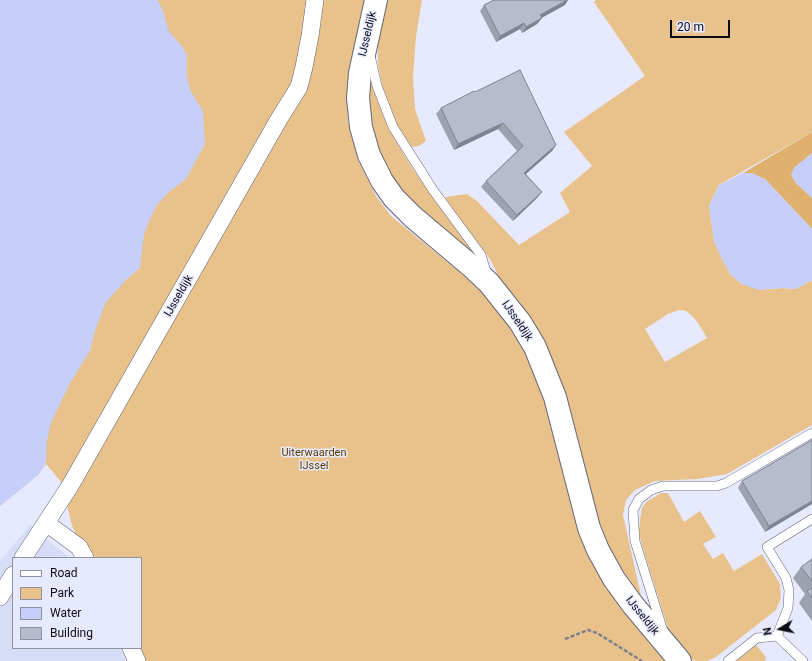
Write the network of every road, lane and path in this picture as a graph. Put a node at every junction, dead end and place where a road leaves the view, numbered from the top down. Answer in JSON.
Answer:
{"nodes":[{"id":1,"x":315,"y":0,"type":"edge"},
{"id":2,"x":376,"y":0,"type":"edge"},
{"id":3,"x":367,"y":41,"type":"junction"},
{"id":4,"x":489,"y":283,"type":"junction"},
{"id":5,"x":812,"y":433,"type":"edge"},
{"id":6,"x":812,"y":518,"type":"edge"},
{"id":7,"x":46,"y":523,"type":"junction"},
{"id":8,"x":24,"y":557,"type":"edge"},
{"id":9,"x":84,"y":557,"type":"edge"},
{"id":10,"x":12,"y":577,"type":"edge"},
{"id":11,"x":0,"y":597,"type":"edge"},
{"id":12,"x":777,"y":636,"type":"junction"},
{"id":13,"x":565,"y":638,"type":"dead end"},
{"id":14,"x":131,"y":649,"type":"edge"},
{"id":15,"x":673,"y":654,"type":"edge"},
{"id":16,"x":137,"y":661,"type":"edge"},
{"id":17,"x":642,"y":661,"type":"edge"},
{"id":18,"x":728,"y":661,"type":"edge"},
{"id":19,"x":803,"y":661,"type":"edge"}],
"edges":[{"from":1,"to":7,"type":"street","name":"IJsseldijk"},
{"from":2,"to":3,"type":"street","name":"IJsseldijk"},
{"from":3,"to":4,"type":"lane"},
{"from":3,"to":4,"type":"street","name":"IJsseldijk"},
{"from":4,"to":15,"type":"street","name":"IJsseldijk"},
{"from":5,"to":15,"type":"lane"},
{"from":6,"to":12,"type":"lane"},
{"from":7,"to":8,"type":"street","name":"IJsseldijk"},
{"from":7,"to":9,"type":"street"},
{"from":10,"to":11,"type":"street"},
{"from":12,"to":18,"type":"lane"},
{"from":12,"to":19,"type":"lane"},
{"from":13,"to":17,"type":"path"},
{"from":14,"to":16,"type":"street"}]}
